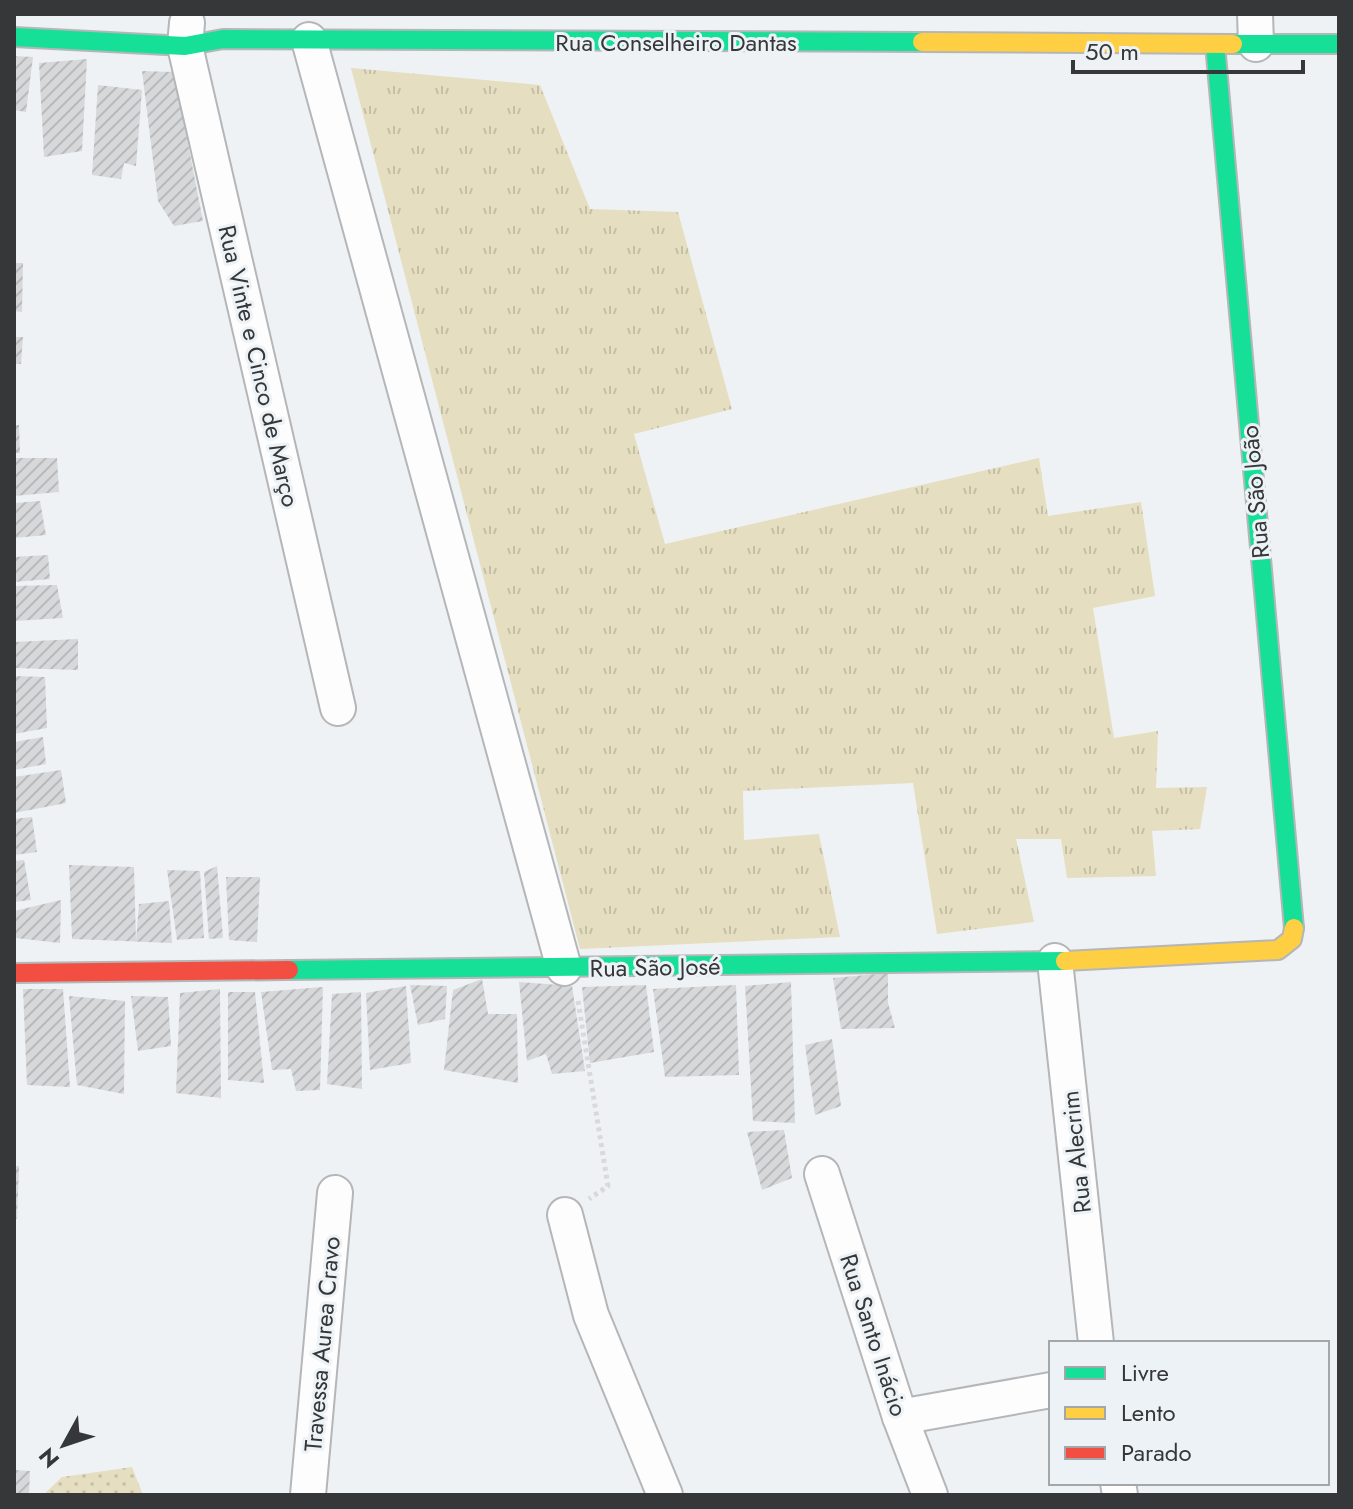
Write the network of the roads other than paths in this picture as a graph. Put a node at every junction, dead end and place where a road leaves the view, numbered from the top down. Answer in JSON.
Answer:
{"nodes":[{"id":1,"x":27,"y":21,"type":"dead end"},
{"id":2,"x":182,"y":29,"type":"junction"},
{"id":3,"x":1256,"y":29,"type":"edge"},
{"id":4,"x":50,"y":30,"type":"junction"},
{"id":5,"x":14,"y":37,"type":"edge"},
{"id":6,"x":309,"y":40,"type":"junction"},
{"id":7,"x":1215,"y":44,"type":"junction"},
{"id":8,"x":1339,"y":44,"type":"edge"},
{"id":9,"x":338,"y":708,"type":"dead end"},
{"id":10,"x":1292,"y":939,"type":"joint"},
{"id":11,"x":1055,"y":961,"type":"junction"},
{"id":12,"x":568,"y":968,"type":"junction"},
{"id":13,"x":14,"y":973,"type":"edge"},
{"id":14,"x":822,"y":1174,"type":"dead end"},
{"id":15,"x":335,"y":1193,"type":"dead end"},
{"id":16,"x":565,"y":1215,"type":"road end"},
{"id":17,"x":1096,"y":1341,"type":"edge"},
{"id":18,"x":1049,"y":1390,"type":"edge"},
{"id":19,"x":900,"y":1417,"type":"junction"},
{"id":20,"x":308,"y":1495,"type":"edge"},
{"id":21,"x":665,"y":1495,"type":"edge"},
{"id":22,"x":930,"y":1495,"type":"edge"}],
"edges":[{"from":1,"to":4,"type":"street"},
{"from":2,"to":4,"type":"street"},
{"from":2,"to":6,"type":"street","name":"Rua Conselheiro Dantas"},
{"from":2,"to":9,"type":"street","name":"Rua Vinte e Cinco de Março"},
{"from":3,"to":7,"type":"street","name":"Rua Conselheiro Dantas"},
{"from":3,"to":8,"type":"street","name":"Rua Conselheiro Dantas"},
{"from":4,"to":5,"type":"street"},
{"from":6,"to":7,"type":"street","name":"Rua Conselheiro Dantas"},
{"from":6,"to":12,"type":"street"},
{"from":7,"to":10,"type":"street","name":"Rua São João"},
{"from":10,"to":11,"type":"street","name":"Rua São José"},
{"from":11,"to":12,"type":"street","name":"Rua São José"},
{"from":11,"to":17,"type":"street","name":"Rua Alecrim"},
{"from":12,"to":13,"type":"street","name":"Rua São José"},
{"from":14,"to":19,"type":"street","name":"Rua Santo Inácio"},
{"from":15,"to":20,"type":"street","name":"Travessa Aurea Cravo"},
{"from":16,"to":21,"type":"street"},
{"from":18,"to":19,"type":"street"},
{"from":19,"to":22,"type":"street","name":"Rua Santo Inácio"}]}
